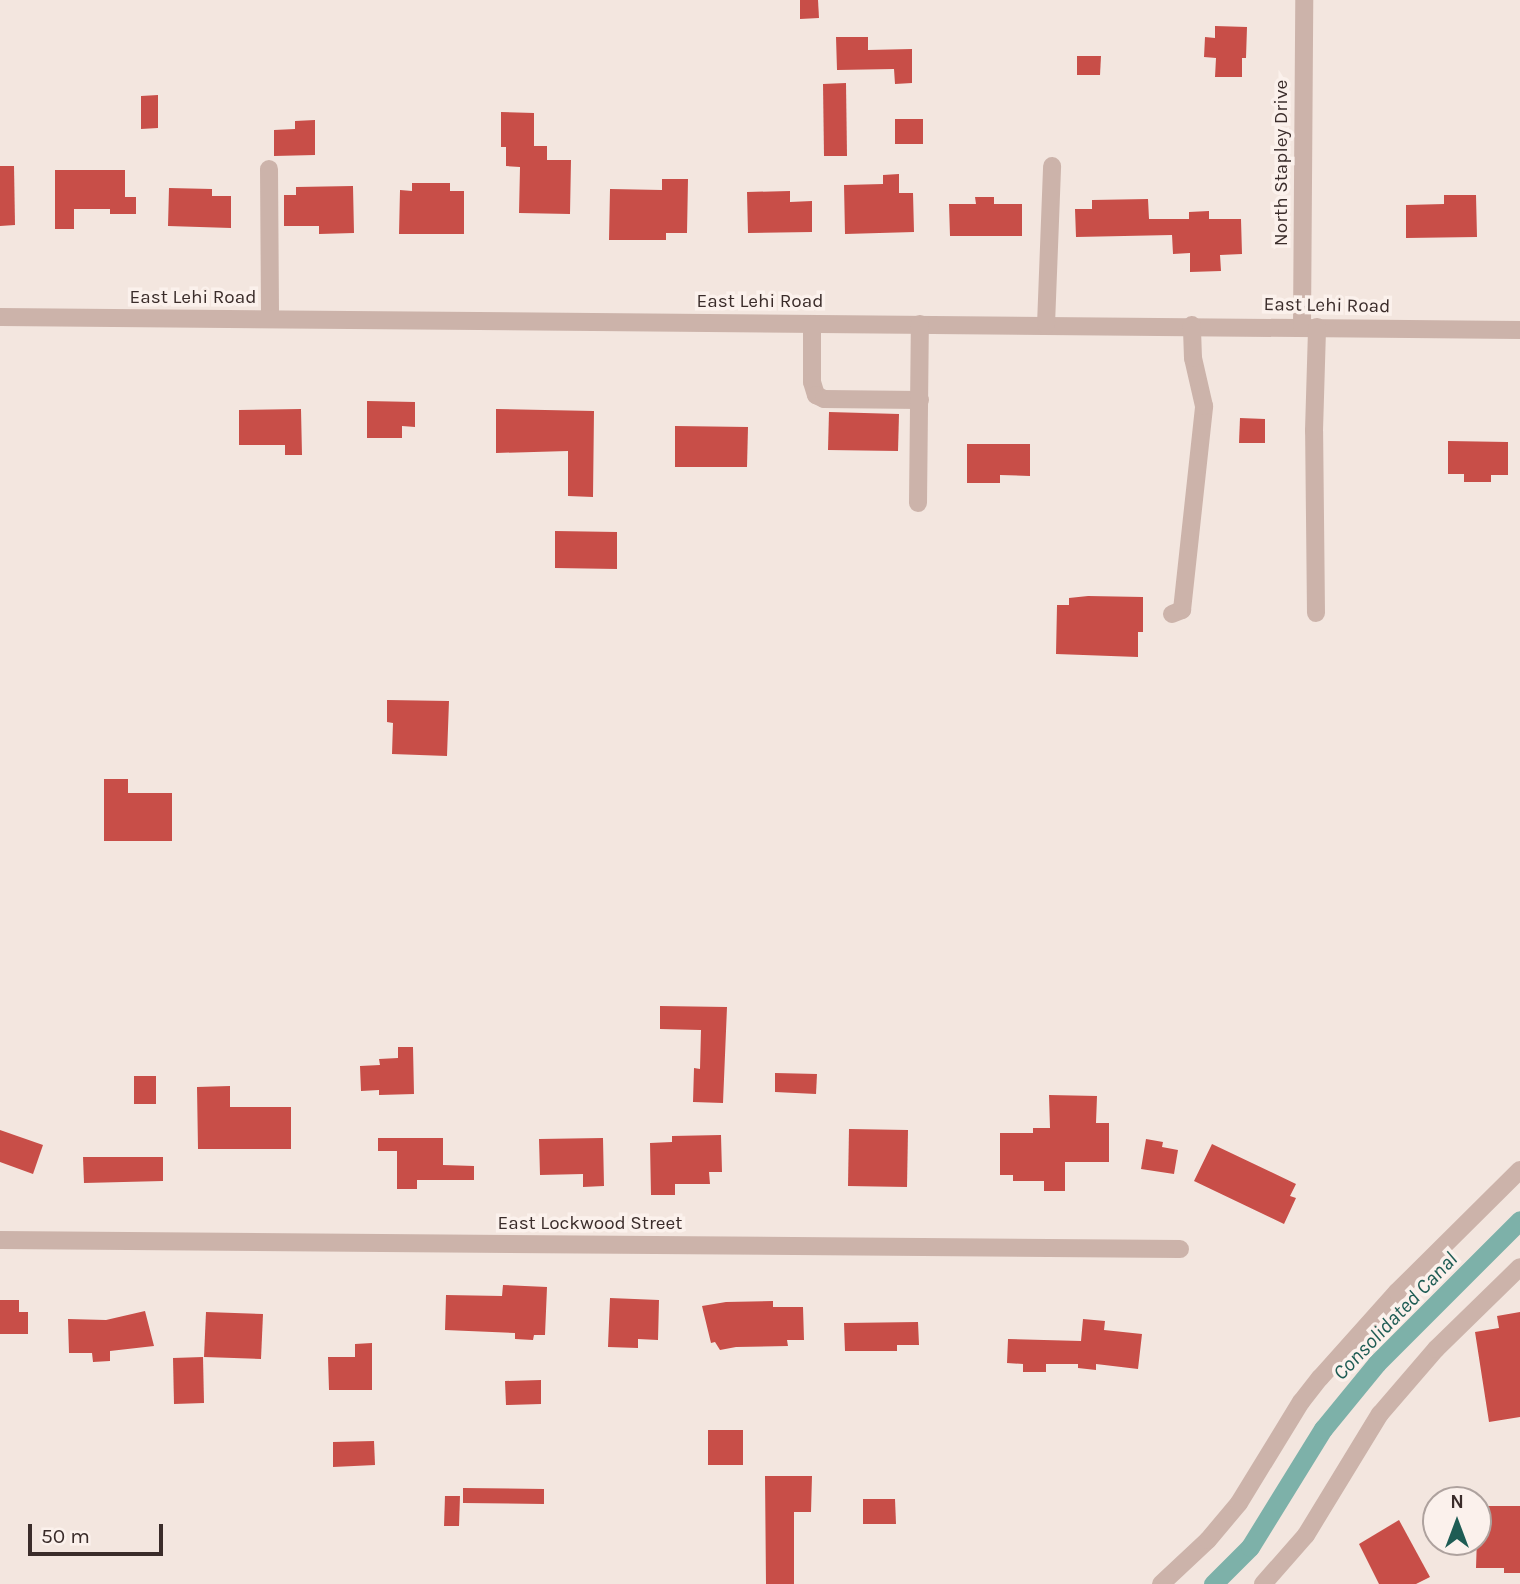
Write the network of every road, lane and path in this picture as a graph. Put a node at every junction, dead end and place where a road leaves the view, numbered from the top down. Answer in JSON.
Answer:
{"nodes":[{"id":1,"x":1304,"y":0,"type":"edge"},
{"id":2,"x":1052,"y":166,"type":"dead end"},
{"id":3,"x":268,"y":169,"type":"dead end"},
{"id":4,"x":0,"y":317,"type":"edge"},
{"id":5,"x":270,"y":319,"type":"junction"},
{"id":6,"x":812,"y":324,"type":"junction"},
{"id":7,"x":920,"y":324,"type":"junction"},
{"id":8,"x":1046,"y":326,"type":"junction"},
{"id":9,"x":1192,"y":326,"type":"junction"},
{"id":10,"x":1309,"y":327,"type":"junction"},
{"id":11,"x":1520,"y":330,"type":"edge"},
{"id":12,"x":920,"y":400,"type":"junction"},
{"id":13,"x":918,"y":503,"type":"dead end"},
{"id":14,"x":1316,"y":613,"type":"dead end"},
{"id":15,"x":1172,"y":614,"type":"dead end"},
{"id":16,"x":1520,"y":1170,"type":"edge"},
{"id":17,"x":0,"y":1240,"type":"edge"},
{"id":18,"x":1180,"y":1249,"type":"dead end"},
{"id":19,"x":1520,"y":1267,"type":"edge"},
{"id":20,"x":1161,"y":1584,"type":"edge"},
{"id":21,"x":1263,"y":1584,"type":"edge"}],
"edges":[{"from":1,"to":10,"type":"street","name":"North Stapley Drive"},
{"from":2,"to":8,"type":"street"},
{"from":3,"to":5,"type":"street"},
{"from":4,"to":5,"type":"street","name":"East Lehi Road"},
{"from":5,"to":6,"type":"street","name":"East Lehi Road"},
{"from":6,"to":7,"type":"street","name":"East Lehi Road"},
{"from":6,"to":12,"type":"street"},
{"from":7,"to":8,"type":"street","name":"East Lehi Road"},
{"from":7,"to":12,"type":"street"},
{"from":8,"to":9,"type":"street","name":"East Lehi Road"},
{"from":9,"to":10,"type":"street","name":"East Lehi Road"},
{"from":9,"to":15,"type":"street"},
{"from":10,"to":11,"type":"street","name":"East Lehi Road"},
{"from":10,"to":14,"type":"street","name":"North Stapley Drive"},
{"from":12,"to":13,"type":"street"},
{"from":16,"to":20,"type":"street"},
{"from":17,"to":18,"type":"street","name":"East Lockwood Street"},
{"from":19,"to":21,"type":"street"}]}
